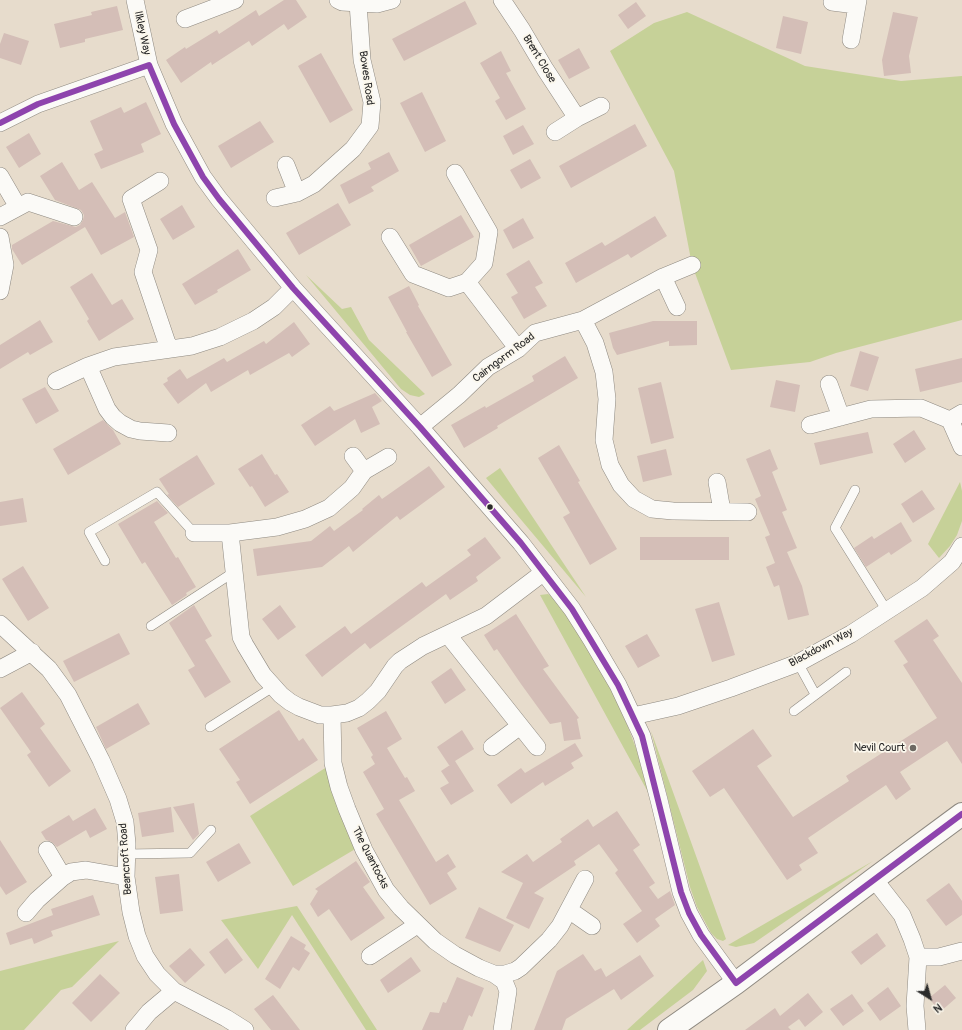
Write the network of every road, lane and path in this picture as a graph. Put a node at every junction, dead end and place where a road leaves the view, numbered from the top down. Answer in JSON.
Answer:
{"nodes":[{"id":1,"x":136,"y":0,"type":"edge"},
{"id":2,"x":235,"y":0,"type":"edge"},
{"id":3,"x":338,"y":0,"type":"edge"},
{"id":4,"x":392,"y":0,"type":"edge"},
{"id":5,"x":502,"y":0,"type":"edge"},
{"id":6,"x":832,"y":2,"type":"dead end"},
{"id":7,"x":358,"y":3,"type":"junction"},
{"id":8,"x":857,"y":3,"type":"edge"},
{"id":9,"x":206,"y":5,"type":"edge"},
{"id":10,"x":185,"y":19,"type":"dead end"},
{"id":11,"x":851,"y":40,"type":"dead end"},
{"id":12,"x":149,"y":65,"type":"junction"},
{"id":13,"x":601,"y":106,"type":"dead end"},
{"id":14,"x":577,"y":118,"type":"junction"},
{"id":15,"x":0,"y":122,"type":"edge"},
{"id":16,"x":555,"y":132,"type":"dead end"},
{"id":17,"x":286,"y":165,"type":"dead end"},
{"id":18,"x":455,"y":173,"type":"dead end"},
{"id":19,"x":0,"y":176,"type":"edge"},
{"id":20,"x":160,"y":181,"type":"dead end"},
{"id":21,"x":297,"y":193,"type":"junction"},
{"id":22,"x":275,"y":198,"type":"dead end"},
{"id":23,"x":18,"y":207,"type":"junction"},
{"id":24,"x":0,"y":217,"type":"edge"},
{"id":25,"x":74,"y":217,"type":"dead end"},
{"id":26,"x":0,"y":237,"type":"edge"},
{"id":27,"x":390,"y":237,"type":"dead end"},
{"id":28,"x":692,"y":265,"type":"dead end"},
{"id":29,"x":663,"y":277,"type":"junction"},
{"id":30,"x":466,"y":282,"type":"junction"},
{"id":31,"x":293,"y":288,"type":"junction"},
{"id":32,"x":0,"y":292,"type":"edge"},
{"id":33,"x":677,"y":307,"type":"dead end"},
{"id":34,"x":583,"y":320,"type":"junction"},
{"id":35,"x":169,"y":349,"type":"junction"},
{"id":36,"x":518,"y":349,"type":"junction"},
{"id":37,"x":88,"y":366,"type":"junction"},
{"id":38,"x":56,"y":381,"type":"dead end"},
{"id":39,"x":829,"y":384,"type":"dead end"},
{"id":40,"x":956,"y":416,"type":"edge"},
{"id":41,"x":841,"y":417,"type":"junction"},
{"id":42,"x":810,"y":425,"type":"dead end"},
{"id":43,"x":420,"y":427,"type":"junction"},
{"id":44,"x":168,"y":433,"type":"dead end"},
{"id":45,"x":962,"y":447,"type":"edge"},
{"id":46,"x":353,"y":456,"type":"dead end"},
{"id":47,"x":388,"y":457,"type":"dead end"},
{"id":48,"x":364,"y":471,"type":"junction"},
{"id":49,"x":717,"y":482,"type":"dead end"},
{"id":50,"x":855,"y":490,"type":"dead end"},
{"id":51,"x":722,"y":511,"type":"junction"},
{"id":52,"x":748,"y":512,"type":"dead end"},
{"id":53,"x":194,"y":533,"type":"joint"},
{"id":54,"x":230,"y":533,"type":"junction"},
{"id":55,"x":962,"y":546,"type":"edge"},
{"id":56,"x":105,"y":561,"type":"dead end"},
{"id":57,"x":234,"y":572,"type":"junction"},
{"id":58,"x":544,"y":572,"type":"junction"},
{"id":59,"x":886,"y":611,"type":"junction"},
{"id":60,"x":0,"y":624,"type":"edge"},
{"id":61,"x":151,"y":626,"type":"dead end"},
{"id":62,"x":448,"y":635,"type":"junction"},
{"id":63,"x":32,"y":652,"type":"junction"},
{"id":64,"x":798,"y":663,"type":"junction"},
{"id":65,"x":0,"y":670,"type":"edge"},
{"id":66,"x":846,"y":672,"type":"dead end"},
{"id":67,"x":273,"y":687,"type":"junction"},
{"id":68,"x":815,"y":694,"type":"junction"},
{"id":69,"x":794,"y":711,"type":"dead end"},
{"id":70,"x":332,"y":715,"type":"junction"},
{"id":71,"x":633,"y":716,"type":"junction"},
{"id":72,"x":210,"y":726,"type":"dead end"},
{"id":73,"x":520,"y":726,"type":"junction"},
{"id":74,"x":492,"y":747,"type":"dead end"},
{"id":75,"x":537,"y":747,"type":"dead end"},
{"id":76,"x":962,"y":814,"type":"edge"},
{"id":77,"x":211,"y":830,"type":"dead end"},
{"id":78,"x":47,"y":850,"type":"dead end"},
{"id":79,"x":127,"y":854,"type":"junction"},
{"id":80,"x":62,"y":877,"type":"junction"},
{"id":81,"x":126,"y":877,"type":"junction"},
{"id":82,"x":585,"y":879,"type":"dead end"},
{"id":83,"x":874,"y":879,"type":"junction"},
{"id":84,"x":569,"y":910,"type":"junction"},
{"id":85,"x":26,"y":913,"type":"dead end"},
{"id":86,"x":417,"y":925,"type":"junction"},
{"id":87,"x":592,"y":926,"type":"dead end"},
{"id":88,"x":962,"y":951,"type":"edge"},
{"id":89,"x":370,"y":956,"type":"dead end"},
{"id":90,"x":918,"y":957,"type":"junction"},
{"id":91,"x":494,"y":974,"type":"junction"},
{"id":92,"x":736,"y":983,"type":"junction"},
{"id":93,"x":174,"y":991,"type":"junction"},
{"id":94,"x":134,"y":1030,"type":"edge"},
{"id":95,"x":245,"y":1030,"type":"edge"},
{"id":96,"x":502,"y":1030,"type":"edge"},
{"id":97,"x":669,"y":1030,"type":"edge"},
{"id":98,"x":918,"y":1030,"type":"edge"}],
"edges":[{"from":1,"to":12,"type":"street","name":"Ilkley Way"},
{"from":2,"to":9,"type":"street"},
{"from":3,"to":7,"type":"street"},
{"from":4,"to":7,"type":"street"},
{"from":5,"to":14,"type":"street","name":"Brent Close"},
{"from":6,"to":8,"type":"street"},
{"from":7,"to":21,"type":"street","name":"Bowes Road"},
{"from":8,"to":11,"type":"street"},
{"from":9,"to":10,"type":"street"},
{"from":12,"to":15,"type":"street"},
{"from":12,"to":31,"type":"street","name":"Ilkley Way"},
{"from":13,"to":14,"type":"street"},
{"from":14,"to":16,"type":"street"},
{"from":17,"to":21,"type":"street"},
{"from":18,"to":30,"type":"street"},
{"from":19,"to":23,"type":"street"},
{"from":20,"to":35,"type":"street"},
{"from":21,"to":22,"type":"street","name":"Bowes Road"},
{"from":23,"to":24,"type":"street"},
{"from":23,"to":25,"type":"street"},
{"from":26,"to":32,"type":"street"},
{"from":27,"to":30,"type":"street"},
{"from":28,"to":29,"type":"street","name":"Cairngorm Road"},
{"from":29,"to":33,"type":"street"},
{"from":29,"to":34,"type":"street","name":"Cairngorm Road"},
{"from":30,"to":36,"type":"street"},
{"from":31,"to":35,"type":"street"},
{"from":31,"to":43,"type":"street","name":"Ilkley Way"},
{"from":34,"to":36,"type":"street","name":"Cairngorm Road"},
{"from":34,"to":51,"type":"street"},
{"from":35,"to":37,"type":"street"},
{"from":36,"to":43,"type":"street","name":"Cairngorm Road"},
{"from":37,"to":38,"type":"street"},
{"from":37,"to":44,"type":"street"},
{"from":39,"to":41,"type":"street"},
{"from":40,"to":41,"type":"street"},
{"from":40,"to":45,"type":"street"},
{"from":41,"to":42,"type":"street"},
{"from":43,"to":58,"type":"street","name":"Ilkley Way"},
{"from":46,"to":48,"type":"street"},
{"from":47,"to":48,"type":"street"},
{"from":48,"to":54,"type":"street"},
{"from":49,"to":51,"type":"street"},
{"from":50,"to":59,"type":"lane"},
{"from":51,"to":52,"type":"street"},
{"from":53,"to":54,"type":"street"},
{"from":53,"to":56,"type":"lane"},
{"from":54,"to":57,"type":"street"},
{"from":55,"to":59,"type":"street","name":"Blackdown Way"},
{"from":57,"to":61,"type":"lane"},
{"from":57,"to":67,"type":"street"},
{"from":58,"to":62,"type":"street"},
{"from":58,"to":71,"type":"street","name":"Ilkley Way"},
{"from":59,"to":64,"type":"street","name":"Blackdown Way"},
{"from":60,"to":63,"type":"street","name":"Beancroft Road"},
{"from":62,"to":70,"type":"street"},
{"from":62,"to":73,"type":"street"},
{"from":63,"to":65,"type":"street"},
{"from":63,"to":79,"type":"street","name":"Beancroft Road"},
{"from":64,"to":68,"type":"lane"},
{"from":64,"to":71,"type":"street","name":"Blackdown Way"},
{"from":66,"to":68,"type":"lane"},
{"from":67,"to":70,"type":"street"},
{"from":67,"to":72,"type":"lane"},
{"from":68,"to":69,"type":"lane"},
{"from":70,"to":86,"type":"street","name":"The Quantocks"},
{"from":71,"to":92,"type":"street","name":"Ilkley Way"},
{"from":73,"to":74,"type":"street"},
{"from":73,"to":75,"type":"street"},
{"from":76,"to":83,"type":"street"},
{"from":77,"to":79,"type":"lane"},
{"from":78,"to":80,"type":"street"},
{"from":79,"to":81,"type":"street","name":"Beancroft Road"},
{"from":80,"to":81,"type":"street"},
{"from":80,"to":85,"type":"street"},
{"from":81,"to":93,"type":"street","name":"Beancroft Road"},
{"from":82,"to":84,"type":"street","name":"The Quantocks"},
{"from":83,"to":90,"type":"street"},
{"from":83,"to":92,"type":"street"},
{"from":84,"to":87,"type":"street"},
{"from":84,"to":91,"type":"street","name":"The Quantocks"},
{"from":86,"to":89,"type":"street"},
{"from":86,"to":91,"type":"street","name":"The Quantocks"},
{"from":88,"to":90,"type":"street"},
{"from":90,"to":98,"type":"street"},
{"from":91,"to":96,"type":"street","name":"The Quantocks"},
{"from":92,"to":97,"type":"street"},
{"from":93,"to":94,"type":"street"},
{"from":93,"to":95,"type":"street","name":"Beancroft Road"}]}
